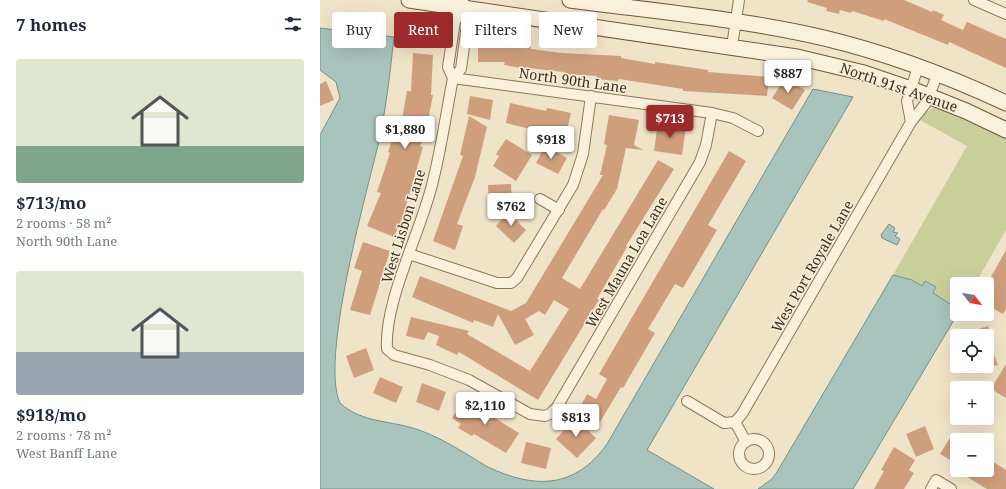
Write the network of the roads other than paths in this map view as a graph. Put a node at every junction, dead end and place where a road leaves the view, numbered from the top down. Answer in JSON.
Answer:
{"nodes":[{"id":1,"x":409,"y":0,"type":"edge"},
{"id":2,"x":570,"y":0,"type":"edge"},
{"id":3,"x":739,"y":0,"type":"edge"},
{"id":4,"x":974,"y":0,"type":"edge"},
{"id":5,"x":463,"y":5,"type":"edge"},
{"id":6,"x":1006,"y":14,"type":"edge"},
{"id":7,"x":736,"y":23,"type":"junction"},
{"id":8,"x":732,"y":46,"type":"junction"},
{"id":9,"x":918,"y":67,"type":"junction"},
{"id":10,"x":938,"y":73,"type":"junction"},
{"id":11,"x":453,"y":78,"type":"junction"},
{"id":12,"x":911,"y":89,"type":"junction"},
{"id":13,"x":591,"y":96,"type":"junction"},
{"id":14,"x":930,"y":96,"type":"junction"},
{"id":15,"x":1006,"y":103,"type":"edge"},
{"id":16,"x":712,"y":113,"type":"junction"},
{"id":17,"x":911,"y":122,"type":"junction"},
{"id":18,"x":1006,"y":130,"type":"edge"},
{"id":19,"x":758,"y":131,"type":"dead end"},
{"id":20,"x":540,"y":199,"type":"dead end"},
{"id":21,"x":559,"y":210,"type":"junction"},
{"id":22,"x":409,"y":254,"type":"junction"},
{"id":23,"x":394,"y":355,"type":"joint"},
{"id":24,"x":687,"y":401,"type":"dead end"},
{"id":25,"x":735,"y":422,"type":"junction"},
{"id":26,"x":746,"y":442,"type":"dead end"},
{"id":27,"x":934,"y":485,"type":"edge"},
{"id":28,"x":951,"y":489,"type":"edge"}],
"edges":[{"from":1,"to":5,"type":"main road","name":"North 91st Avenue"},
{"from":2,"to":7,"type":"main road","name":"North 91st Avenue"},
{"from":3,"to":7,"type":"street"},
{"from":4,"to":6,"type":"street"},
{"from":5,"to":8,"type":"main road","name":"North 91st Avenue"},
{"from":5,"to":11,"type":"street","name":"West Lisbon Lane"},
{"from":7,"to":8,"type":"street"},
{"from":7,"to":9,"type":"main road","name":"North 91st Avenue"},
{"from":8,"to":12,"type":"main road","name":"North 91st Avenue"},
{"from":9,"to":10,"type":"main road","name":"North 91st Avenue"},
{"from":9,"to":12,"type":"street"},
{"from":10,"to":14,"type":"street","name":"West Port Royale Lane"},
{"from":10,"to":15,"type":"main road","name":"North 91st Avenue"},
{"from":11,"to":13,"type":"street","name":"North 90th Lane"},
{"from":11,"to":22,"type":"street","name":"West Lisbon Lane"},
{"from":12,"to":14,"type":"main road","name":"North 91st Avenue"},
{"from":12,"to":17,"type":"street"},
{"from":13,"to":16,"type":"street","name":"North 90th Lane"},
{"from":13,"to":21,"type":"street"},
{"from":14,"to":17,"type":"street","name":"West Port Royale Lane"},
{"from":14,"to":18,"type":"main road","name":"North 91st Avenue"},
{"from":16,"to":19,"type":"street","name":"North 90th Lane"},
{"from":16,"to":23,"type":"street","name":"West Mauna Loa Lane"},
{"from":17,"to":25,"type":"street","name":"West Port Royale Lane"},
{"from":20,"to":21,"type":"street"},
{"from":21,"to":22,"type":"street"},
{"from":22,"to":23,"type":"street","name":"West Lisbon Lane"},
{"from":24,"to":25,"type":"street"},
{"from":25,"to":26,"type":"street"},
{"from":27,"to":28,"type":"street"}]}
